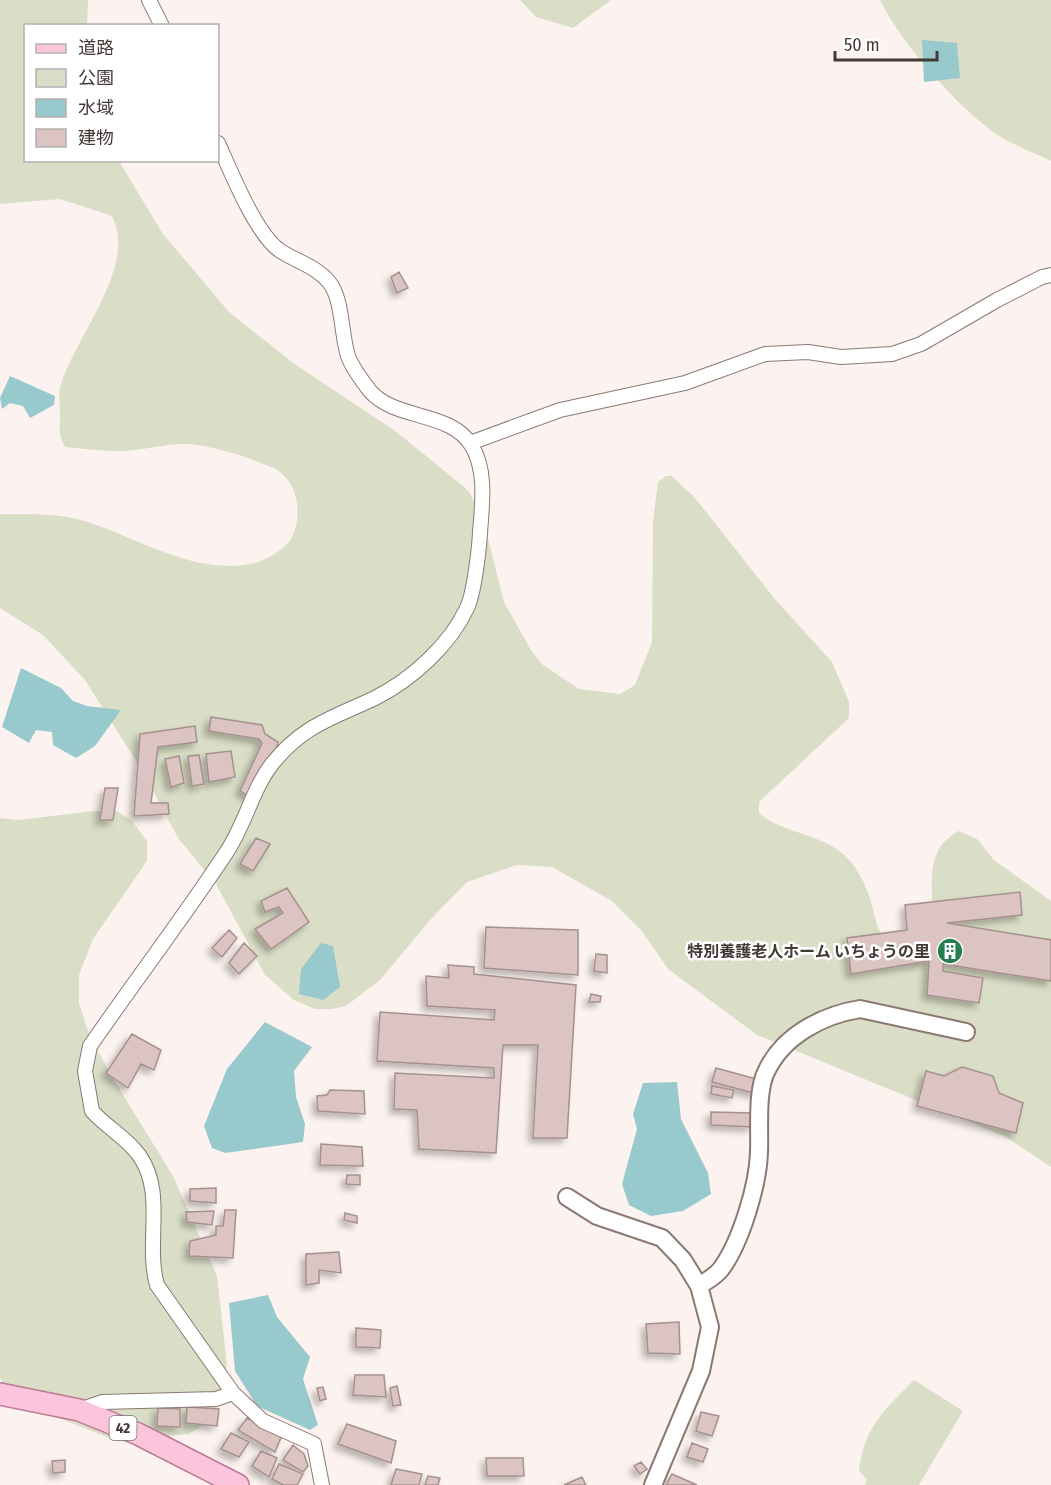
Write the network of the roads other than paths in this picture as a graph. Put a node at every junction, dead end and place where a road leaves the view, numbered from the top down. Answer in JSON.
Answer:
{"nodes":[{"id":1,"x":149,"y":0,"type":"edge"},
{"id":2,"x":161,"y":24,"type":"edge"},
{"id":3,"x":219,"y":145,"type":"edge"},
{"id":4,"x":1051,"y":275,"type":"edge"},
{"id":5,"x":470,"y":443,"type":"junction"},
{"id":6,"x":966,"y":1032,"type":"dead end"},
{"id":7,"x":567,"y":1197,"type":"dead end"},
{"id":8,"x":699,"y":1286,"type":"junction"},
{"id":9,"x":233,"y":1393,"type":"junction"},
{"id":10,"x":0,"y":1394,"type":"edge"},
{"id":11,"x":79,"y":1410,"type":"junction"},
{"id":12,"x":238,"y":1485,"type":"edge"},
{"id":13,"x":322,"y":1485,"type":"edge"},
{"id":14,"x":653,"y":1485,"type":"edge"}],
"edges":[{"from":1,"to":2,"type":"street"},
{"from":3,"to":5,"type":"street"},
{"from":4,"to":5,"type":"street"},
{"from":5,"to":9,"type":"street"},
{"from":6,"to":8,"type":"street"},
{"from":7,"to":8,"type":"street"},
{"from":8,"to":14,"type":"street"},
{"from":9,"to":11,"type":"street"},
{"from":9,"to":13,"type":"street"},
{"from":10,"to":11,"type":"main road","number":"42"},
{"from":11,"to":12,"type":"main road","number":"42"}]}
